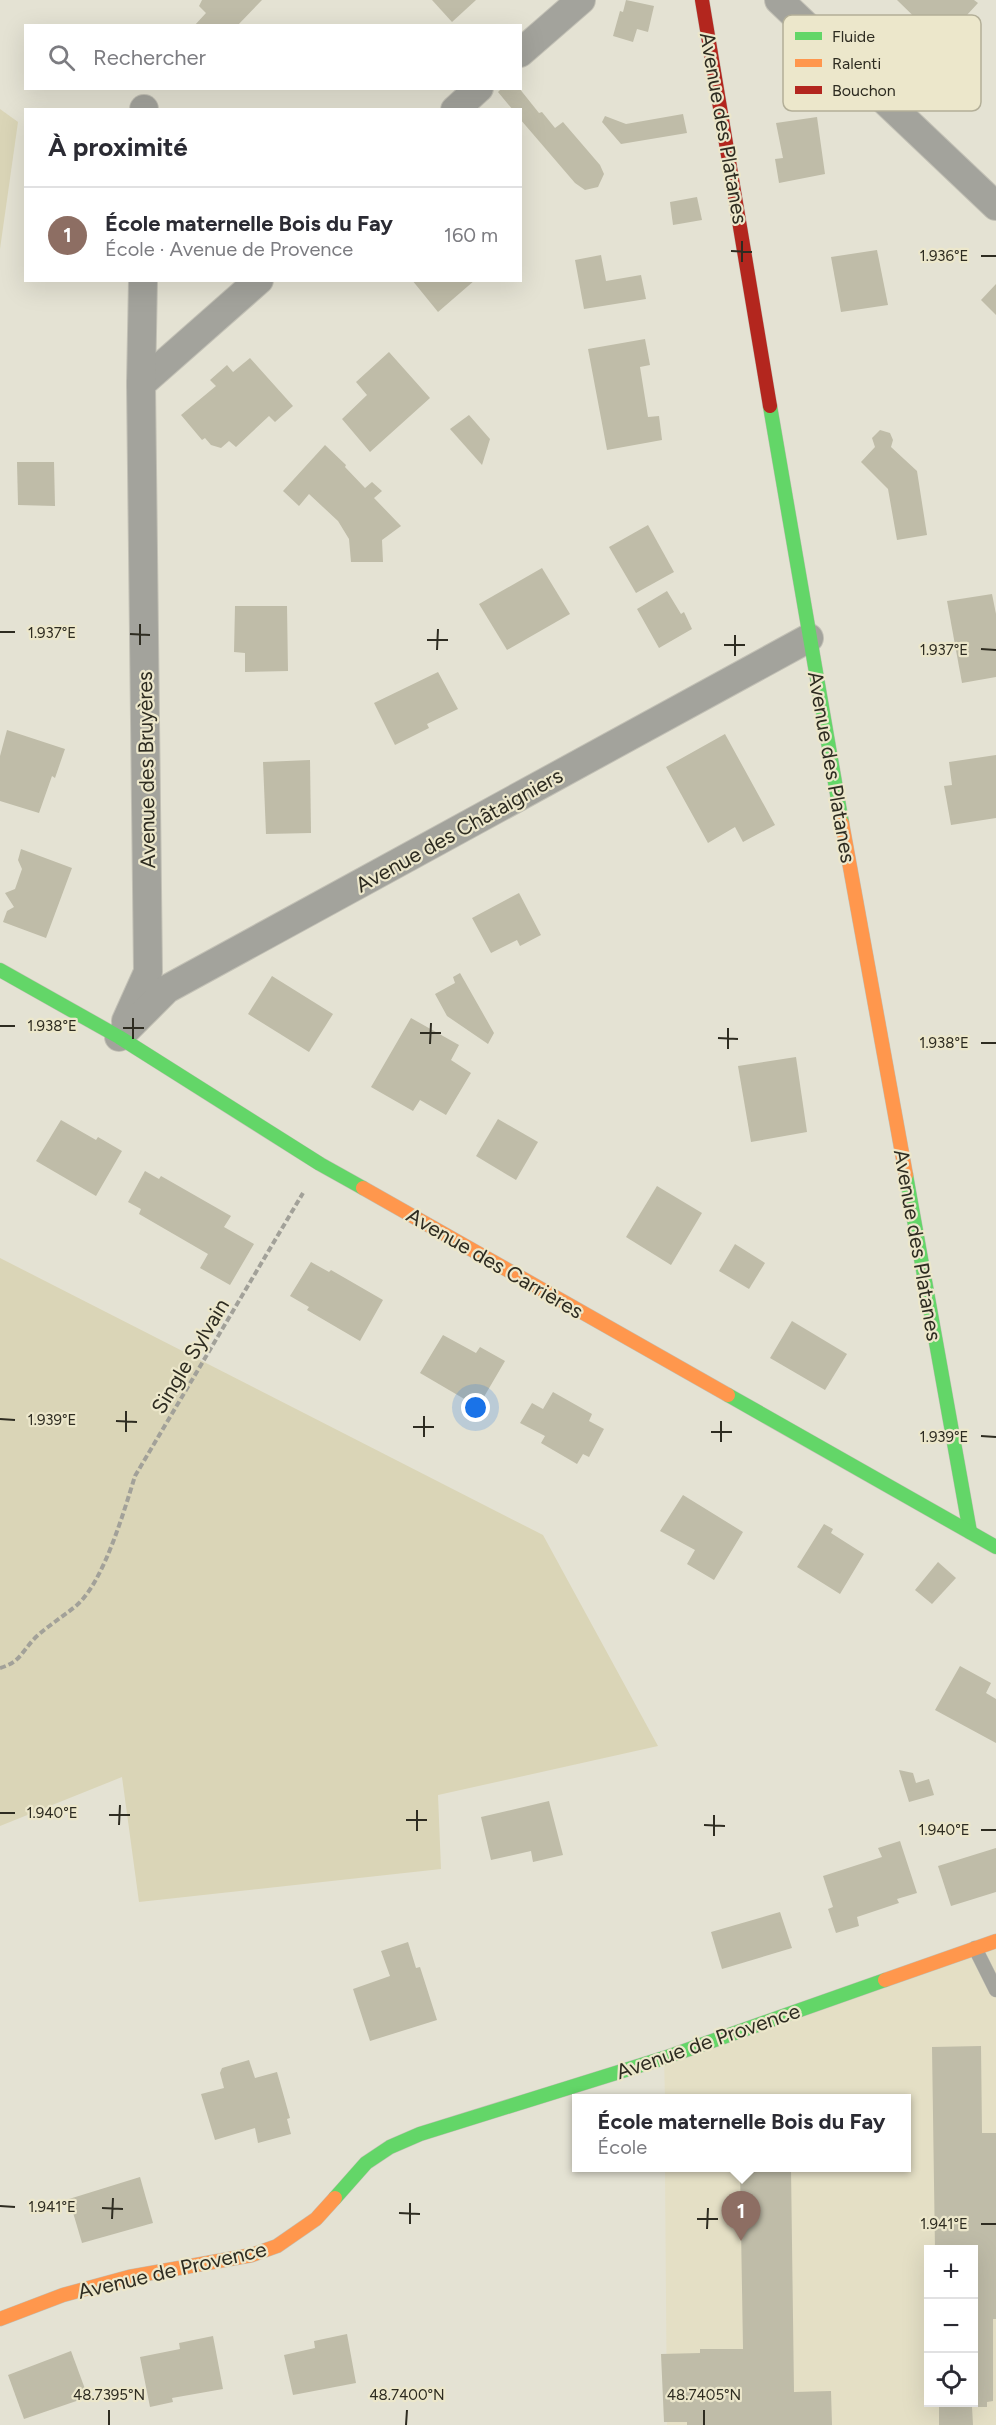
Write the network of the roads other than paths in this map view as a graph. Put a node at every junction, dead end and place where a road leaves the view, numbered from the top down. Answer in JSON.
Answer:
{"nodes":[{"id":1,"x":581,"y":0,"type":"edge"},
{"id":2,"x":702,"y":0,"type":"edge"},
{"id":3,"x":779,"y":0,"type":"edge"},
{"id":4,"x":795,"y":15,"type":"edge"},
{"id":5,"x":522,"y":51,"type":"edge"},
{"id":6,"x":477,"y":90,"type":"edge"},
{"id":7,"x":457,"y":108,"type":"edge"},
{"id":8,"x":896,"y":111,"type":"edge"},
{"id":9,"x":996,"y":206,"type":"edge"},
{"id":10,"x":142,"y":282,"type":"edge"},
{"id":11,"x":258,"y":282,"type":"edge"},
{"id":12,"x":141,"y":384,"type":"junction"},
{"id":13,"x":809,"y":638,"type":"junction"},
{"id":14,"x":0,"y":970,"type":"edge"},
{"id":15,"x":119,"y":1036,"type":"junction"},
{"id":16,"x":970,"y":1532,"type":"junction"},
{"id":17,"x":996,"y":1547,"type":"edge"},
{"id":18,"x":996,"y":1941,"type":"edge"},
{"id":19,"x":975,"y":1948,"type":"junction"},
{"id":20,"x":996,"y":1990,"type":"edge"},
{"id":21,"x":0,"y":2319,"type":"edge"}],
"edges":[{"from":1,"to":5,"type":"street"},
{"from":2,"to":13,"type":"street","name":"Avenue des Platanes"},
{"from":3,"to":4,"type":"street"},
{"from":6,"to":7,"type":"street"},
{"from":8,"to":9,"type":"street"},
{"from":10,"to":12,"type":"street","name":"Avenue des Bruyères"},
{"from":11,"to":12,"type":"street"},
{"from":12,"to":15,"type":"street","name":"Avenue des Bruyères"},
{"from":13,"to":15,"type":"street","name":"Avenue des Châtaigniers"},
{"from":13,"to":16,"type":"street","name":"Avenue des Platanes"},
{"from":14,"to":15,"type":"street","name":"Avenue des Carrières"},
{"from":15,"to":16,"type":"street","name":"Avenue des Carrières"},
{"from":16,"to":17,"type":"street","name":"Avenue des Carrières"},
{"from":18,"to":19,"type":"street","name":"Avenue de Provence"},
{"from":19,"to":20,"type":"lane"},
{"from":19,"to":21,"type":"street","name":"Avenue de Provence"}]}
